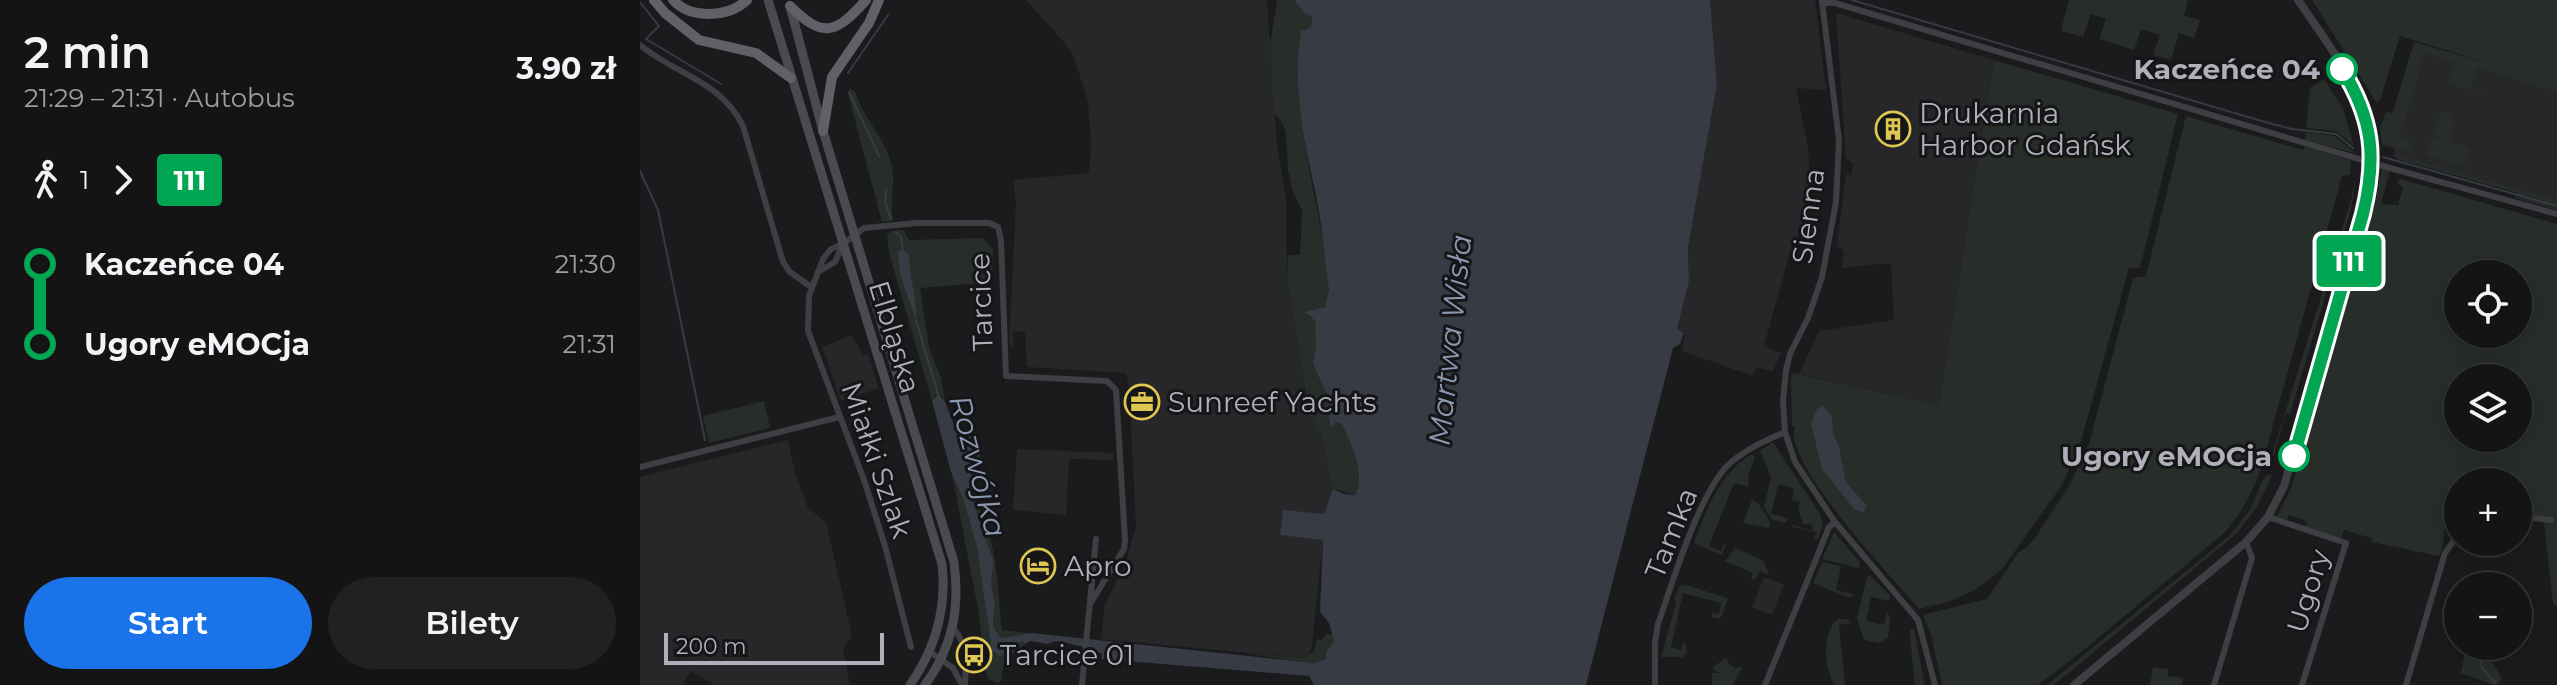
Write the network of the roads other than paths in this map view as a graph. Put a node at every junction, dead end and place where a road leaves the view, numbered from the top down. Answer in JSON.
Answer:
{"nodes":[{"id":1,"x":654,"y":0,"type":"edge"},
{"id":2,"x":673,"y":0,"type":"edge"},
{"id":3,"x":747,"y":0,"type":"edge"},
{"id":4,"x":768,"y":0,"type":"edge"},
{"id":5,"x":866,"y":0,"type":"edge"},
{"id":6,"x":879,"y":0,"type":"edge"},
{"id":7,"x":2298,"y":0,"type":"edge"},
{"id":8,"x":1822,"y":1,"type":"edge"},
{"id":9,"x":790,"y":6,"type":"joint"},
{"id":10,"x":640,"y":45,"type":"edge"},
{"id":11,"x":791,"y":78,"type":"junction"},
{"id":12,"x":823,"y":131,"type":"junction"},
{"id":13,"x":2372,"y":161,"type":"junction"},
{"id":14,"x":2557,"y":214,"type":"edge"},
{"id":15,"x":855,"y":234,"type":"junction"},
{"id":16,"x":843,"y":244,"type":"junction"},
{"id":17,"x":835,"y":262,"type":"junction"},
{"id":18,"x":818,"y":272,"type":"junction"},
{"id":19,"x":852,"y":272,"type":"junction"},
{"id":20,"x":811,"y":287,"type":"junction"},
{"id":21,"x":839,"y":417,"type":"junction"},
{"id":22,"x":1785,"y":432,"type":"junction"},
{"id":23,"x":640,"y":467,"type":"edge"},
{"id":24,"x":2268,"y":517,"type":"junction"},
{"id":25,"x":2532,"y":518,"type":"edge"},
{"id":26,"x":2551,"y":520,"type":"dead end"},
{"id":27,"x":1835,"y":522,"type":"junction"},
{"id":28,"x":1096,"y":539,"type":"dead end"},
{"id":29,"x":2246,"y":542,"type":"junction"},
{"id":30,"x":2444,"y":556,"type":"edge"},
{"id":31,"x":1090,"y":604,"type":"junction"},
{"id":32,"x":954,"y":629,"type":"junction"},
{"id":33,"x":911,"y":647,"type":"dead end"},
{"id":34,"x":930,"y":652,"type":"junction"},
{"id":35,"x":942,"y":659,"type":"junction"},
{"id":36,"x":910,"y":685,"type":"edge"},
{"id":37,"x":925,"y":685,"type":"edge"},
{"id":38,"x":963,"y":685,"type":"edge"},
{"id":39,"x":1082,"y":685,"type":"edge"},
{"id":40,"x":1655,"y":685,"type":"edge"},
{"id":41,"x":1765,"y":685,"type":"edge"},
{"id":42,"x":1935,"y":685,"type":"edge"},
{"id":43,"x":2074,"y":685,"type":"edge"},
{"id":44,"x":2214,"y":685,"type":"edge"},
{"id":45,"x":2302,"y":685,"type":"edge"},
{"id":46,"x":2406,"y":685,"type":"edge"}],
"edges":[{"from":1,"to":11,"type":"highway"},
{"from":2,"to":3,"type":"highway"},
{"from":4,"to":11,"type":"main road","name":"Elbląska"},
{"from":5,"to":9,"type":"highway"},
{"from":6,"to":12,"type":"highway"},
{"from":7,"to":13,"type":"street"},
{"from":8,"to":13,"type":"street"},
{"from":8,"to":22,"type":"street","name":"Sienna"},
{"from":9,"to":12,"type":"main road","name":"Elbląska"},
{"from":10,"to":20,"type":"street"},
{"from":11,"to":16,"type":"main road","name":"Elbląska"},
{"from":12,"to":15,"type":"main road","name":"Elbląska"},
{"from":13,"to":14,"type":"street"},
{"from":13,"to":24,"type":"street"},
{"from":15,"to":16,"type":"street","name":"Miałki Szlak"},
{"from":15,"to":31,"type":"street","name":"Tarcice"},
{"from":15,"to":32,"type":"main road","name":"Elbląska"},
{"from":16,"to":17,"type":"street","name":"Miałki Szlak"},
{"from":16,"to":18,"type":"street","name":"Miałki Szlak"},
{"from":16,"to":19,"type":"main road","name":"Elbląska"},
{"from":17,"to":18,"type":"street"},
{"from":17,"to":19,"type":"street"},
{"from":18,"to":20,"type":"street","name":"Miałki Szlak"},
{"from":19,"to":34,"type":"main road","name":"Elbląska"},
{"from":20,"to":21,"type":"street","name":"Miałki Szlak"},
{"from":21,"to":23,"type":"street"},
{"from":21,"to":33,"type":"street","name":"Miałki Szlak"},
{"from":22,"to":27,"type":"street","name":"Sienna"},
{"from":22,"to":40,"type":"street","name":"Tamka"},
{"from":24,"to":29,"type":"street"},
{"from":24,"to":45,"type":"street","name":"Ugory"},
{"from":25,"to":26,"type":"street"},
{"from":27,"to":41,"type":"street"},
{"from":27,"to":42,"type":"street","name":"Sienna"},
{"from":28,"to":31,"type":"street","name":"Tarcice"},
{"from":29,"to":43,"type":"street"},
{"from":29,"to":44,"type":"street"},
{"from":30,"to":46,"type":"street"},
{"from":31,"to":39,"type":"street","name":"Tarcice"},
{"from":32,"to":35,"type":"main road","name":"Elbląska"},
{"from":32,"to":38,"type":"street"},
{"from":34,"to":35,"type":"street"},
{"from":34,"to":36,"type":"main road","name":"Elbląska"},
{"from":35,"to":37,"type":"main road","name":"Elbląska"},
{"from":35,"to":38,"type":"street"}]}
